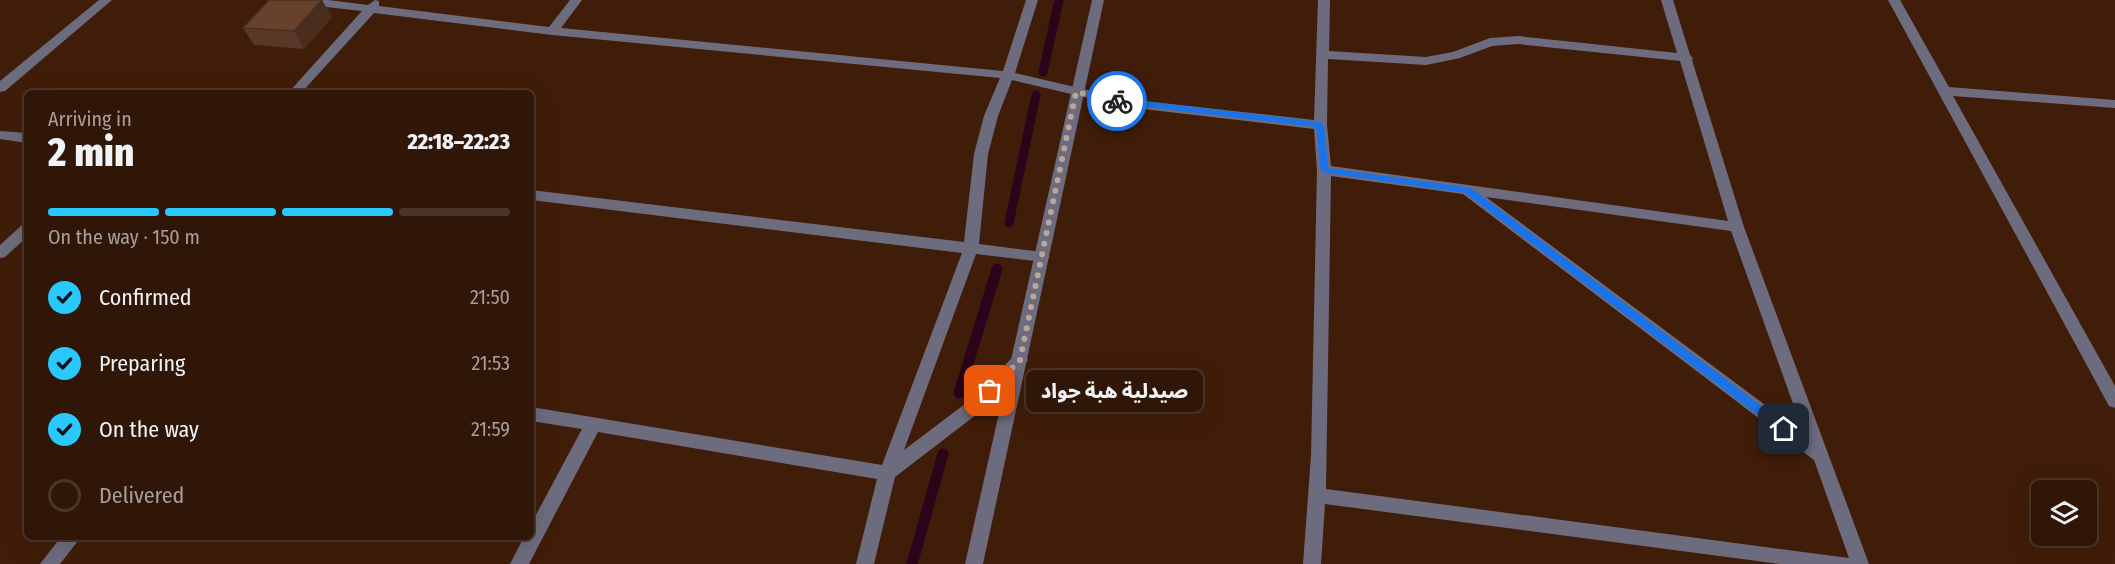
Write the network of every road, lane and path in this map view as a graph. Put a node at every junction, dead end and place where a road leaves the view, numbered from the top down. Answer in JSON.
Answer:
{"nodes":[{"id":1,"x":106,"y":0,"type":"edge"},
{"id":2,"x":299,"y":0,"type":"edge"},
{"id":3,"x":576,"y":0,"type":"edge"},
{"id":4,"x":1032,"y":0,"type":"edge"},
{"id":5,"x":1098,"y":0,"type":"edge"},
{"id":6,"x":1324,"y":0,"type":"edge"},
{"id":7,"x":1667,"y":0,"type":"edge"},
{"id":8,"x":1894,"y":0,"type":"edge"},
{"id":9,"x":375,"y":4,"type":"edge"},
{"id":10,"x":552,"y":31,"type":"junction"},
{"id":11,"x":1324,"y":55,"type":"junction"},
{"id":12,"x":1687,"y":58,"type":"junction"},
{"id":13,"x":1008,"y":75,"type":"junction"},
{"id":14,"x":0,"y":88,"type":"edge"},
{"id":15,"x":297,"y":90,"type":"edge"},
{"id":16,"x":1943,"y":91,"type":"junction"},
{"id":17,"x":1076,"y":92,"type":"junction"},
{"id":18,"x":2115,"y":104,"type":"edge"},
{"id":19,"x":1320,"y":125,"type":"junction"},
{"id":20,"x":0,"y":135,"type":"edge"},
{"id":21,"x":24,"y":138,"type":"edge"},
{"id":22,"x":1324,"y":170,"type":"junction"},
{"id":23,"x":1467,"y":190,"type":"junction"},
{"id":24,"x":534,"y":195,"type":"edge"},
{"id":25,"x":1737,"y":227,"type":"junction"},
{"id":26,"x":24,"y":232,"type":"edge"},
{"id":27,"x":971,"y":249,"type":"junction"},
{"id":28,"x":0,"y":253,"type":"edge"},
{"id":29,"x":1043,"y":257,"type":"junction"},
{"id":30,"x":1020,"y":360,"type":"junction"},
{"id":31,"x":2115,"y":401,"type":"edge"},
{"id":32,"x":534,"y":415,"type":"edge"},
{"id":33,"x":593,"y":425,"type":"junction"},
{"id":34,"x":1822,"y":457,"type":"junction"},
{"id":35,"x":887,"y":473,"type":"junction"},
{"id":36,"x":1316,"y":495,"type":"junction"},
{"id":37,"x":534,"y":536,"type":"edge"},
{"id":38,"x":70,"y":540,"type":"edge"},
{"id":39,"x":532,"y":540,"type":"edge"},
{"id":40,"x":50,"y":564,"type":"edge"},
{"id":41,"x":519,"y":564,"type":"edge"},
{"id":42,"x":865,"y":564,"type":"edge"},
{"id":43,"x":974,"y":564,"type":"edge"},
{"id":44,"x":1312,"y":564,"type":"edge"},
{"id":45,"x":1843,"y":564,"type":"edge"},
{"id":46,"x":1860,"y":564,"type":"edge"}],
"edges":[{"from":1,"to":14,"type":"street"},
{"from":2,"to":9,"type":"street"},
{"from":3,"to":10,"type":"street"},
{"from":4,"to":13,"type":"street"},
{"from":5,"to":17,"type":"street"},
{"from":6,"to":11,"type":"street"},
{"from":7,"to":12,"type":"street"},
{"from":8,"to":16,"type":"street"},
{"from":9,"to":10,"type":"street"},
{"from":9,"to":15,"type":"street"},
{"from":10,"to":13,"type":"street"},
{"from":11,"to":12,"type":"street"},
{"from":11,"to":19,"type":"street"},
{"from":12,"to":25,"type":"street"},
{"from":13,"to":17,"type":"street"},
{"from":13,"to":27,"type":"street"},
{"from":16,"to":18,"type":"street"},
{"from":16,"to":31,"type":"street"},
{"from":17,"to":19,"type":"street"},
{"from":17,"to":29,"type":"street"},
{"from":19,"to":22,"type":"street"},
{"from":20,"to":21,"type":"street"},
{"from":22,"to":23,"type":"street"},
{"from":22,"to":36,"type":"street"},
{"from":23,"to":25,"type":"street"},
{"from":23,"to":34,"type":"street"},
{"from":24,"to":27,"type":"street"},
{"from":25,"to":34,"type":"street"},
{"from":26,"to":28,"type":"street"},
{"from":27,"to":29,"type":"street"},
{"from":27,"to":35,"type":"street"},
{"from":29,"to":30,"type":"street"},
{"from":30,"to":35,"type":"street"},
{"from":30,"to":43,"type":"street"},
{"from":32,"to":33,"type":"street"},
{"from":33,"to":35,"type":"street"},
{"from":33,"to":37,"type":"street"},
{"from":34,"to":46,"type":"street"},
{"from":35,"to":42,"type":"street"},
{"from":36,"to":44,"type":"street"},
{"from":36,"to":45,"type":"street"},
{"from":38,"to":40,"type":"street"},
{"from":39,"to":41,"type":"street"}]}
